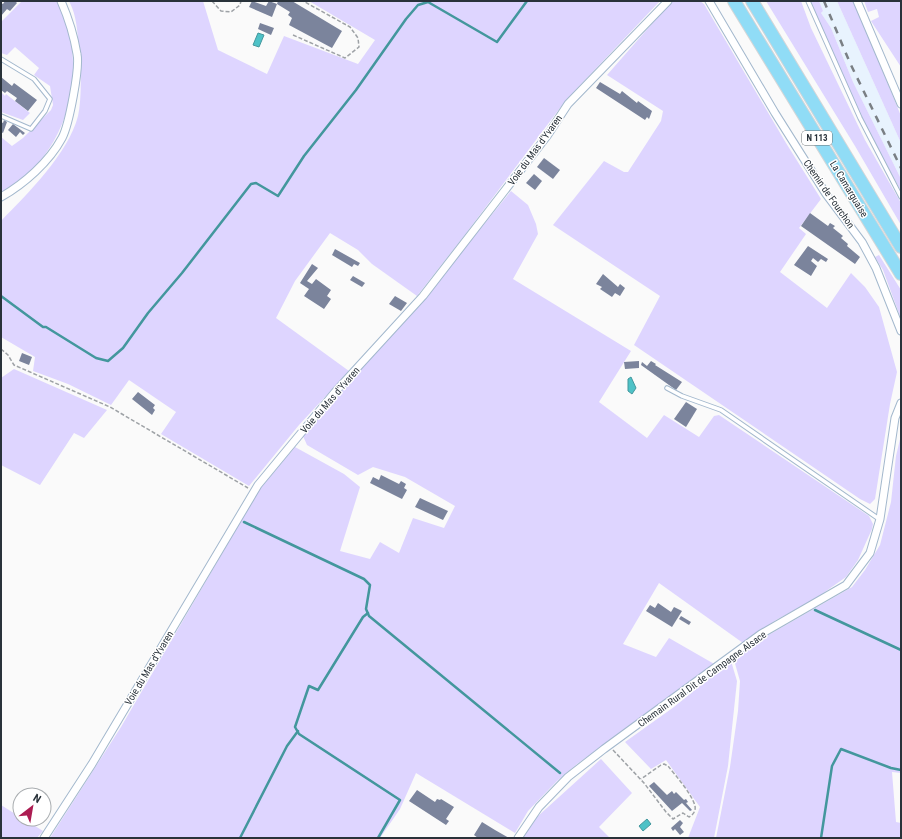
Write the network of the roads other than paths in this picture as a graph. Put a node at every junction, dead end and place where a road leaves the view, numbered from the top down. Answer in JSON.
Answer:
{"nodes":[{"id":1,"x":61,"y":1,"type":"edge"},
{"id":2,"x":668,"y":1,"type":"edge"},
{"id":3,"x":709,"y":1,"type":"edge"},
{"id":4,"x":734,"y":1,"type":"edge"},
{"id":5,"x":752,"y":1,"type":"edge"},
{"id":6,"x":808,"y":1,"type":"edge"},
{"id":7,"x":857,"y":1,"type":"edge"},
{"id":8,"x":1,"y":59,"type":"edge"},
{"id":9,"x":901,"y":104,"type":"edge"},
{"id":10,"x":1,"y":116,"type":"edge"},
{"id":11,"x":1,"y":197,"type":"edge"},
{"id":12,"x":901,"y":197,"type":"edge"},
{"id":13,"x":901,"y":247,"type":"edge"},
{"id":14,"x":901,"y":274,"type":"edge"},
{"id":15,"x":901,"y":331,"type":"edge"},
{"id":16,"x":667,"y":388,"type":"dead end"},
{"id":17,"x":901,"y":403,"type":"edge"},
{"id":18,"x":880,"y":519,"type":"junction"},
{"id":19,"x":44,"y":838,"type":"edge"},
{"id":20,"x":518,"y":838,"type":"edge"}],
"edges":[{"from":1,"to":11,"type":"street"},
{"from":2,"to":19,"type":"street","name":"Voie du Mas d'Yvaren"},
{"from":3,"to":15,"type":"street","name":"Chemin de Fourchon"},
{"from":4,"to":14,"type":"highway","name":"La Camarguaise","number":"N 113"},
{"from":5,"to":13,"type":"highway","name":"La Camarguaise","number":"N 113"},
{"from":6,"to":12,"type":"lane"},
{"from":7,"to":9,"type":"street"},
{"from":8,"to":10,"type":"lane"},
{"from":16,"to":18,"type":"lane"},
{"from":17,"to":18,"type":"street","name":"Chemain Rural Dit de Campagne Alsace"},
{"from":18,"to":20,"type":"street","name":"Chemain Rural Dit de Campagne Alsace"}]}
